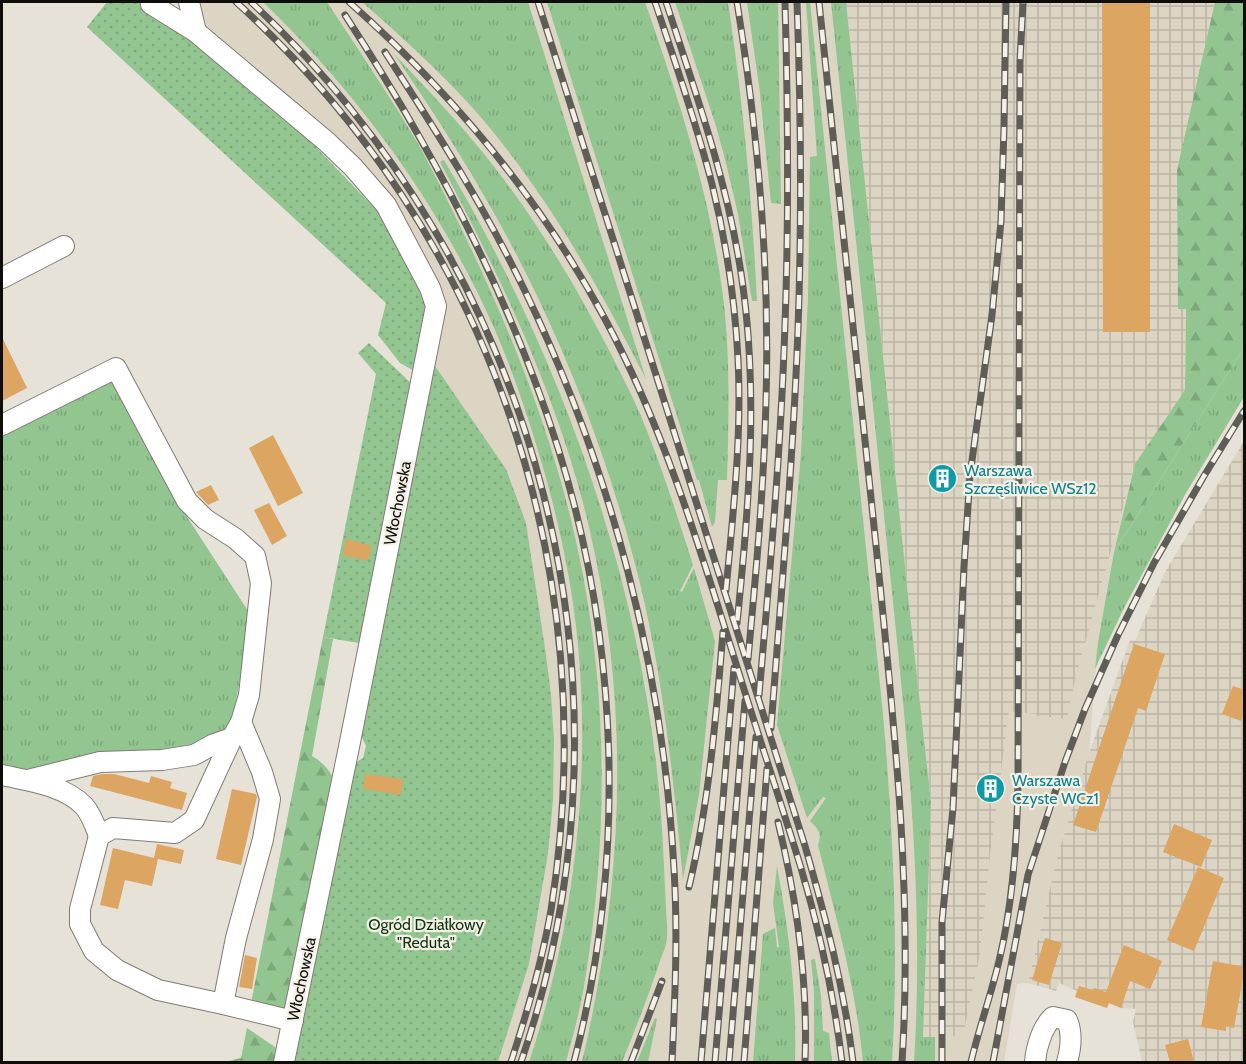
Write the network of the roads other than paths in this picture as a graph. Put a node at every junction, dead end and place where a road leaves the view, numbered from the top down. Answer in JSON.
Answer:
{"nodes":[{"id":1,"x":151,"y":2,"type":"edge"},
{"id":2,"x":189,"y":2,"type":"edge"},
{"id":3,"x":196,"y":32,"type":"junction"},
{"id":4,"x":64,"y":246,"type":"dead end"},
{"id":5,"x":2,"y":278,"type":"edge"},
{"id":6,"x":2,"y":425,"type":"edge"},
{"id":7,"x":236,"y":730,"type":"junction"},
{"id":8,"x":2,"y":776,"type":"edge"},
{"id":9,"x":28,"y":780,"type":"junction"},
{"id":10,"x":99,"y":836,"type":"junction"},
{"id":11,"x":223,"y":1004,"type":"junction"},
{"id":12,"x":293,"y":1021,"type":"junction"},
{"id":13,"x":284,"y":1062,"type":"edge"},
{"id":14,"x":1035,"y":1062,"type":"edge"},
{"id":15,"x":1067,"y":1062,"type":"edge"}],
"edges":[{"from":1,"to":3,"type":"street","name":"Włochowska"},
{"from":2,"to":3,"type":"street"},
{"from":3,"to":12,"type":"street","name":"Włochowska"},
{"from":4,"to":5,"type":"street"},
{"from":6,"to":7,"type":"street"},
{"from":7,"to":9,"type":"street"},
{"from":7,"to":10,"type":"street"},
{"from":7,"to":11,"type":"street"},
{"from":8,"to":9,"type":"street"},
{"from":9,"to":10,"type":"street"},
{"from":10,"to":11,"type":"street"},
{"from":11,"to":12,"type":"street"},
{"from":12,"to":13,"type":"street","name":"Włochowska"},
{"from":14,"to":15,"type":"street"}]}
